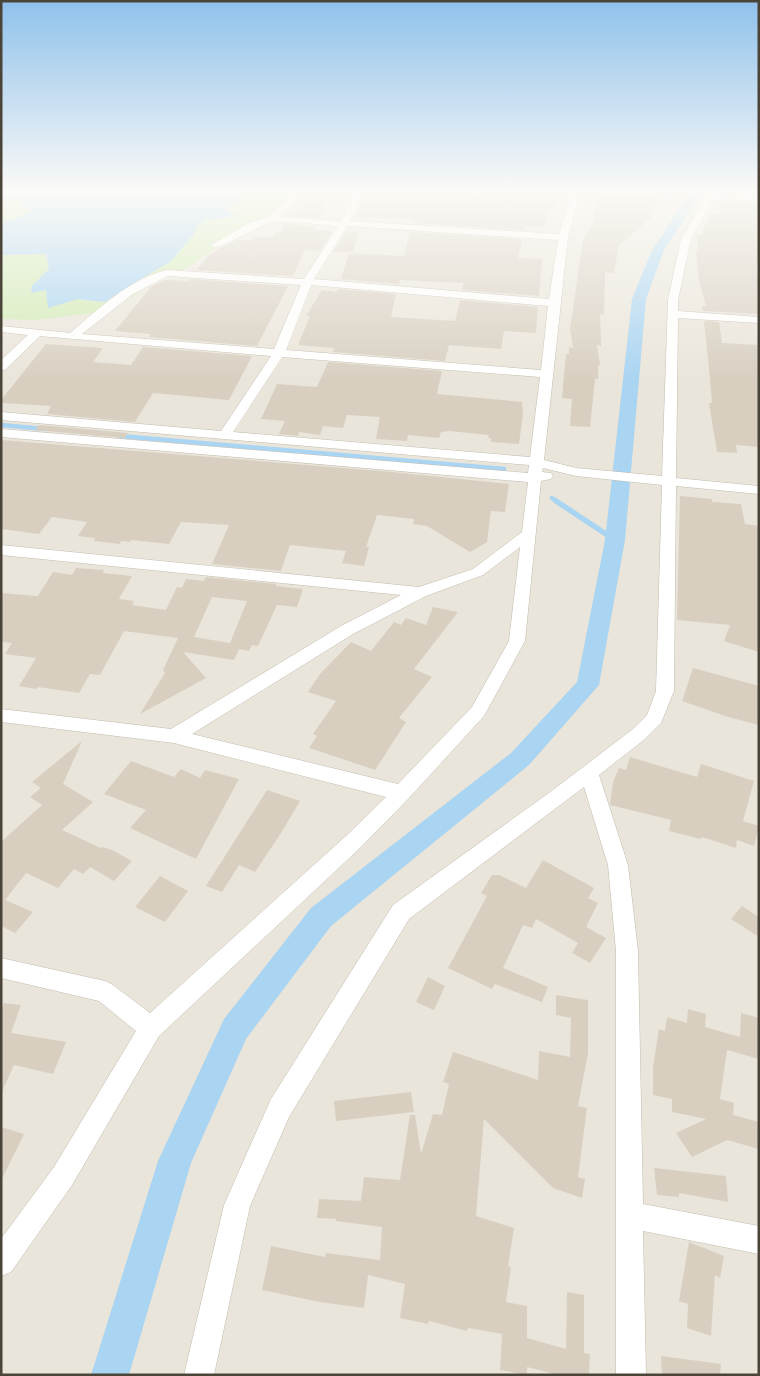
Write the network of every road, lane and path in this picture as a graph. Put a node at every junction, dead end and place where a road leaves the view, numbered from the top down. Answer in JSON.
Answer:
{"nodes":[{"id":1,"x":325,"y":253,"type":"edge"},
{"id":2,"x":561,"y":253,"type":"edge"},
{"id":3,"x":682,"y":253,"type":"edge"},
{"id":4,"x":307,"y":282,"type":"junction"},
{"id":5,"x":554,"y":302,"type":"junction"},
{"id":6,"x":673,"y":314,"type":"junction"},
{"id":7,"x":759,"y":320,"type":"edge"},
{"id":8,"x":1,"y":329,"type":"edge"},
{"id":9,"x":37,"y":333,"type":"junction"},
{"id":10,"x":72,"y":336,"type":"junction"},
{"id":11,"x":278,"y":352,"type":"junction"},
{"id":12,"x":1,"y":367,"type":"edge"},
{"id":13,"x":547,"y":374,"type":"junction"},
{"id":14,"x":1,"y":416,"type":"edge"},
{"id":15,"x":1,"y":434,"type":"edge"},
{"id":16,"x":225,"y":434,"type":"junction"},
{"id":17,"x":536,"y":462,"type":"junction"},
{"id":18,"x":576,"y":472,"type":"junction"},
{"id":19,"x":534,"y":478,"type":"junction"},
{"id":20,"x":665,"y":482,"type":"junction"},
{"id":21,"x":759,"y":490,"type":"edge"},
{"id":22,"x":529,"y":533,"type":"junction"},
{"id":23,"x":1,"y":550,"type":"edge"},
{"id":24,"x":420,"y":592,"type":"junction"},
{"id":25,"x":1,"y":715,"type":"edge"},
{"id":26,"x":174,"y":736,"type":"junction"},
{"id":27,"x":589,"y":773,"type":"junction"},
{"id":28,"x":402,"y":793,"type":"junction"},
{"id":29,"x":2,"y":968,"type":"edge"},
{"id":30,"x":151,"y":1028,"type":"junction"},
{"id":31,"x":630,"y":1215,"type":"junction"},
{"id":32,"x":759,"y":1240,"type":"edge"},
{"id":33,"x":1,"y":1262,"type":"edge"},
{"id":34,"x":199,"y":1375,"type":"edge"},
{"id":35,"x":631,"y":1375,"type":"edge"}],
"edges":[{"from":1,"to":4,"type":"street"},
{"from":2,"to":5,"type":"street"},
{"from":3,"to":6,"type":"street"},
{"from":4,"to":5,"type":"street"},
{"from":4,"to":10,"type":"street"},
{"from":4,"to":11,"type":"street"},
{"from":5,"to":13,"type":"street"},
{"from":6,"to":7,"type":"street"},
{"from":6,"to":20,"type":"street"},
{"from":8,"to":9,"type":"street"},
{"from":9,"to":10,"type":"street"},
{"from":9,"to":12,"type":"street"},
{"from":10,"to":11,"type":"street"},
{"from":11,"to":13,"type":"street"},
{"from":11,"to":16,"type":"street"},
{"from":13,"to":17,"type":"street"},
{"from":14,"to":16,"type":"street"},
{"from":15,"to":19,"type":"street"},
{"from":16,"to":17,"type":"street"},
{"from":17,"to":18,"type":"street"},
{"from":17,"to":19,"type":"street"},
{"from":18,"to":19,"type":"street"},
{"from":18,"to":20,"type":"street"},
{"from":19,"to":22,"type":"street"},
{"from":20,"to":21,"type":"street"},
{"from":20,"to":27,"type":"street"},
{"from":22,"to":24,"type":"street"},
{"from":22,"to":28,"type":"street"},
{"from":23,"to":24,"type":"street"},
{"from":24,"to":26,"type":"street"},
{"from":25,"to":26,"type":"street"},
{"from":26,"to":28,"type":"street"},
{"from":27,"to":31,"type":"street"},
{"from":27,"to":34,"type":"street"},
{"from":28,"to":30,"type":"street"},
{"from":29,"to":30,"type":"street"},
{"from":30,"to":33,"type":"street"},
{"from":31,"to":32,"type":"street"},
{"from":31,"to":35,"type":"street"}]}
